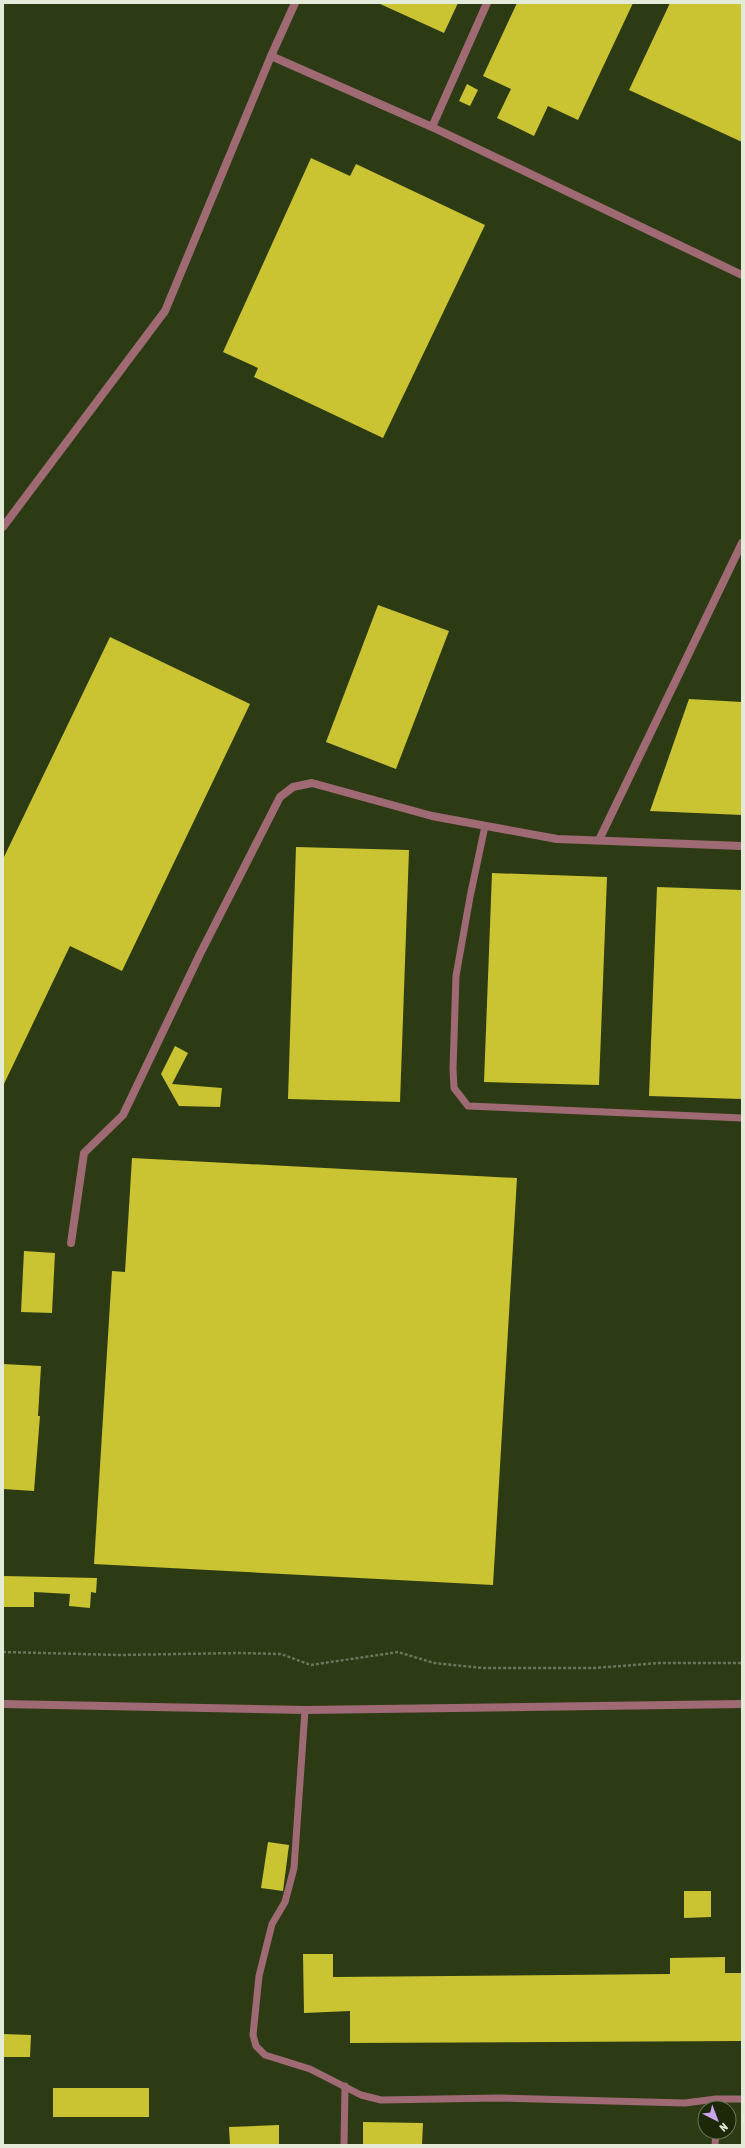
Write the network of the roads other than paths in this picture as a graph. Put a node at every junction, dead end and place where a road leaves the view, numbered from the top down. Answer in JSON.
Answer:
{"nodes":[{"id":1,"x":295,"y":3,"type":"edge"},
{"id":2,"x":487,"y":3,"type":"edge"},
{"id":3,"x":270,"y":56,"type":"junction"},
{"id":4,"x":432,"y":127,"type":"junction"},
{"id":5,"x":742,"y":275,"type":"edge"},
{"id":6,"x":3,"y":527,"type":"edge"},
{"id":7,"x":742,"y":542,"type":"edge"},
{"id":8,"x":486,"y":826,"type":"junction"},
{"id":9,"x":599,"y":840,"type":"junction"},
{"id":10,"x":742,"y":846,"type":"edge"},
{"id":11,"x":742,"y":1118,"type":"edge"},
{"id":12,"x":71,"y":1243,"type":"dead end"},
{"id":13,"x":3,"y":1704,"type":"edge"},
{"id":14,"x":742,"y":1704,"type":"edge"},
{"id":15,"x":305,"y":1710,"type":"junction"},
{"id":16,"x":345,"y":2086,"type":"junction"},
{"id":17,"x":716,"y":2099,"type":"joint"},
{"id":18,"x":742,"y":2100,"type":"edge"},
{"id":19,"x":344,"y":2145,"type":"edge"}],
"edges":[{"from":1,"to":3,"type":"street"},
{"from":2,"to":4,"type":"street"},
{"from":3,"to":4,"type":"street"},
{"from":3,"to":6,"type":"street"},
{"from":4,"to":5,"type":"street"},
{"from":7,"to":9,"type":"street"},
{"from":8,"to":9,"type":"street"},
{"from":8,"to":11,"type":"lane"},
{"from":8,"to":12,"type":"street"},
{"from":9,"to":10,"type":"street"},
{"from":13,"to":15,"type":"street"},
{"from":14,"to":15,"type":"street"},
{"from":15,"to":16,"type":"lane"},
{"from":16,"to":17,"type":"lane"},
{"from":16,"to":19,"type":"lane"},
{"from":17,"to":18,"type":"lane"}]}
